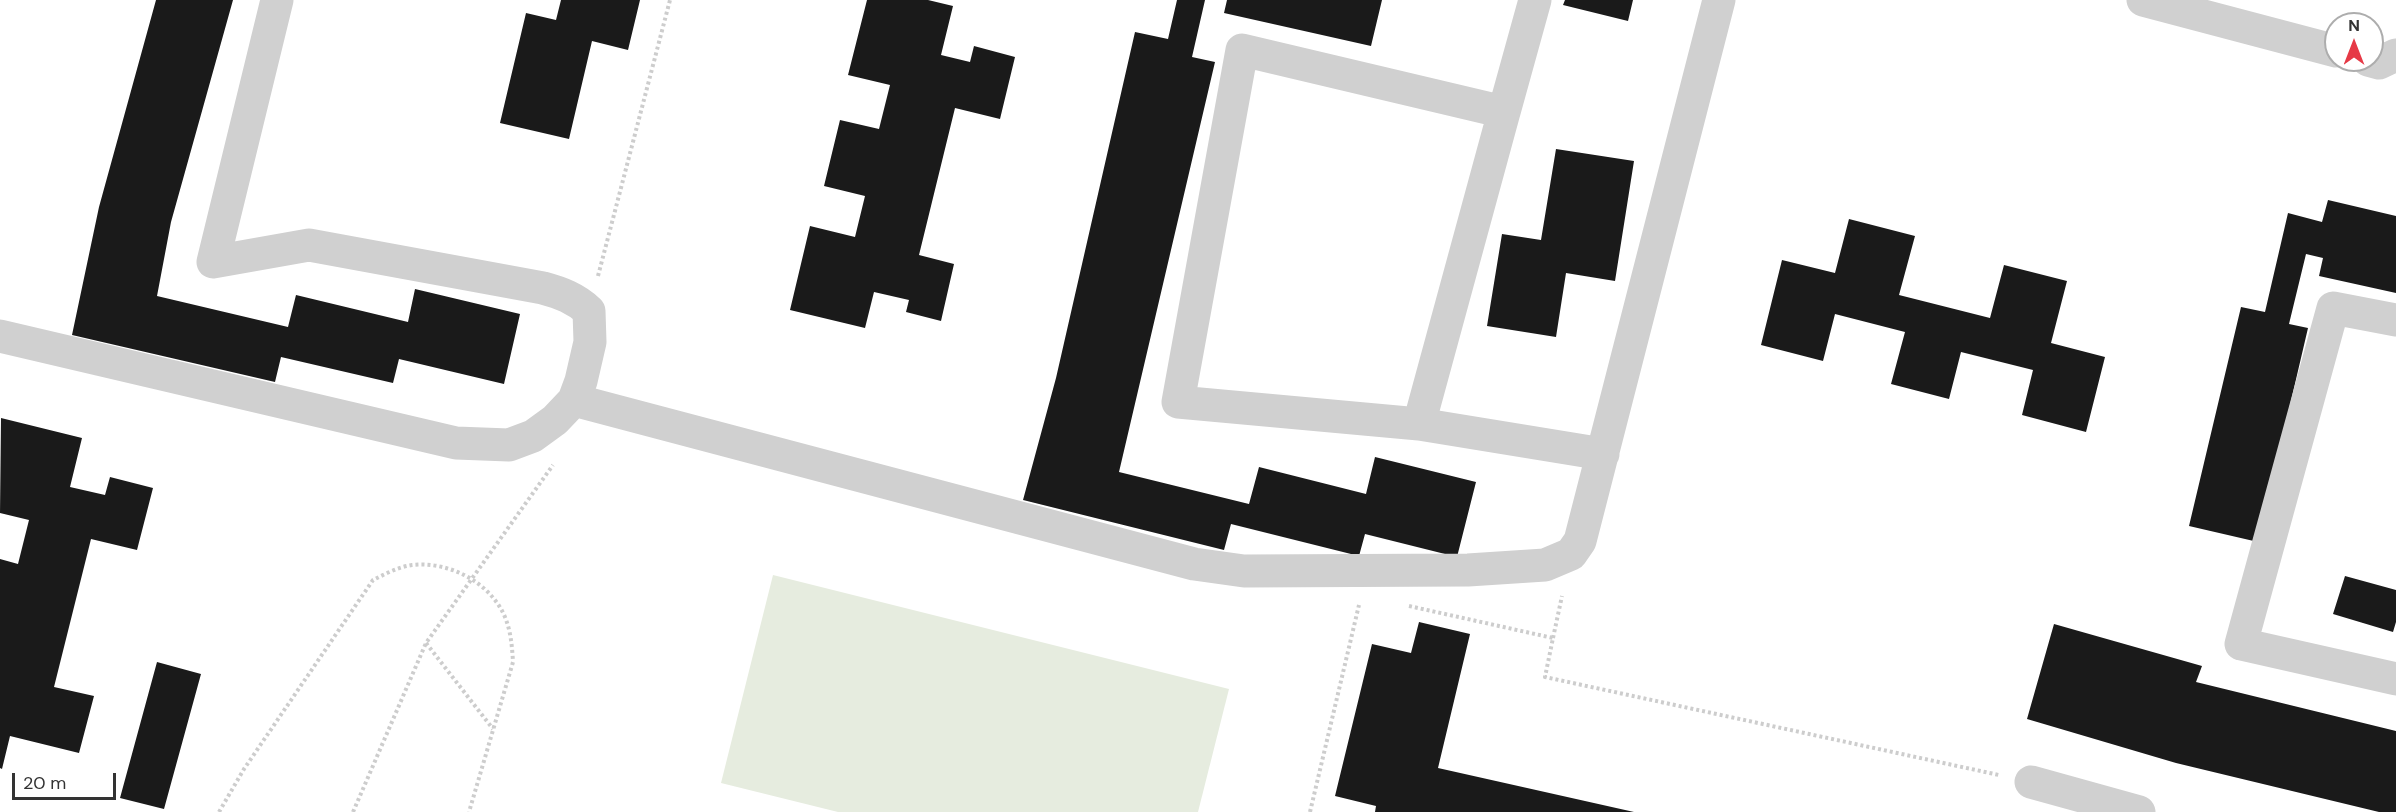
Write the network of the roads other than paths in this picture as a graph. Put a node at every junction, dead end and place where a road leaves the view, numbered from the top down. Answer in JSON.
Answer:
{"nodes":[{"id":1,"x":277,"y":0,"type":"edge"},
{"id":2,"x":1535,"y":0,"type":"edge"},
{"id":3,"x":1719,"y":0,"type":"edge"},
{"id":4,"x":2143,"y":0,"type":"edge"},
{"id":5,"x":2324,"y":48,"type":"edge"},
{"id":6,"x":1504,"y":112,"type":"junction"},
{"id":7,"x":2396,"y":320,"type":"edge"},
{"id":8,"x":0,"y":336,"type":"edge"},
{"id":9,"x":574,"y":400,"type":"junction"},
{"id":10,"x":1419,"y":424,"type":"junction"},
{"id":11,"x":1602,"y":454,"type":"junction"},
{"id":12,"x":2396,"y":679,"type":"edge"},
{"id":13,"x":2031,"y":782,"type":"road end"},
{"id":14,"x":2139,"y":812,"type":"edge"}],
"edges":[{"from":1,"to":9,"type":"lane"},
{"from":2,"to":6,"type":"lane"},
{"from":3,"to":11,"type":"lane"},
{"from":4,"to":5,"type":"lane"},
{"from":6,"to":10,"type":"lane"},
{"from":6,"to":10,"type":"lane"},
{"from":7,"to":12,"type":"lane"},
{"from":8,"to":9,"type":"lane"},
{"from":9,"to":11,"type":"lane"},
{"from":10,"to":11,"type":"lane"},
{"from":13,"to":14,"type":"lane"}]}
